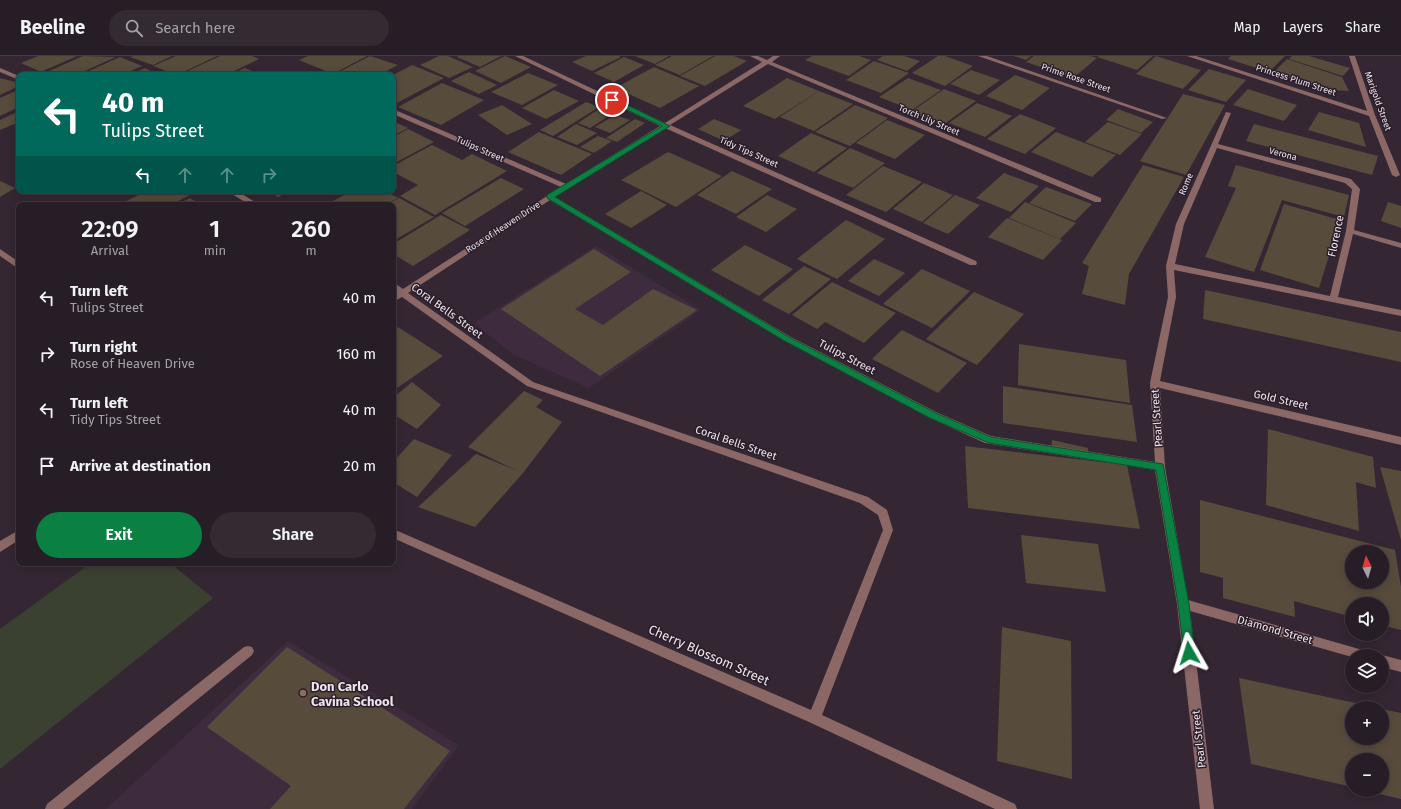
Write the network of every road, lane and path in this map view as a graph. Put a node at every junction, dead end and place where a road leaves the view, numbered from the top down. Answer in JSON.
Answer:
{"nodes":[{"id":1,"x":518,"y":56,"type":"edge"},
{"id":2,"x":753,"y":56,"type":"edge"},
{"id":3,"x":778,"y":56,"type":"edge"},
{"id":4,"x":981,"y":56,"type":"edge"},
{"id":5,"x":1190,"y":56,"type":"edge"},
{"id":6,"x":1352,"y":56,"type":"edge"},
{"id":7,"x":768,"y":62,"type":"junction"},
{"id":8,"x":0,"y":70,"type":"edge"},
{"id":9,"x":16,"y":77,"type":"edge"},
{"id":10,"x":396,"y":112,"type":"edge"},
{"id":11,"x":1228,"y":113,"type":"dead end"},
{"id":12,"x":1372,"y":115,"type":"junction"},
{"id":13,"x":1164,"y":118,"type":"dead end"},
{"id":14,"x":666,"y":126,"type":"junction"},
{"id":15,"x":1214,"y":145,"type":"junction"},
{"id":16,"x":1396,"y":175,"type":"dead end"},
{"id":17,"x":1348,"y":181,"type":"joint"},
{"id":18,"x":567,"y":186,"type":"junction"},
{"id":19,"x":236,"y":194,"type":"edge"},
{"id":20,"x":550,"y":197,"type":"junction"},
{"id":21,"x":1098,"y":200,"type":"dead end"},
{"id":22,"x":251,"y":202,"type":"edge"},
{"id":23,"x":1350,"y":231,"type":"junction"},
{"id":24,"x":1401,"y":246,"type":"edge"},
{"id":25,"x":0,"y":252,"type":"edge"},
{"id":26,"x":973,"y":263,"type":"dead end"},
{"id":27,"x":16,"y":264,"type":"edge"},
{"id":28,"x":1170,"y":266,"type":"junction"},
{"id":29,"x":397,"y":296,"type":"edge"},
{"id":30,"x":1333,"y":299,"type":"junction"},
{"id":31,"x":1401,"y":313,"type":"edge"},
{"id":32,"x":1155,"y":383,"type":"junction"},
{"id":33,"x":1401,"y":441,"type":"edge"},
{"id":34,"x":1160,"y":467,"type":"junction"},
{"id":35,"x":396,"y":534,"type":"edge"},
{"id":36,"x":16,"y":536,"type":"edge"},
{"id":37,"x":0,"y":547,"type":"edge"},
{"id":38,"x":1183,"y":604,"type":"junction"},
{"id":39,"x":1345,"y":650,"type":"edge"},
{"id":40,"x":248,"y":651,"type":"dead end"},
{"id":41,"x":1389,"y":662,"type":"edge"},
{"id":42,"x":1401,"y":666,"type":"edge"},
{"id":43,"x":814,"y":718,"type":"junction"},
{"id":44,"x":52,"y":809,"type":"edge"},
{"id":45,"x":1010,"y":809,"type":"edge"},
{"id":46,"x":1207,"y":809,"type":"edge"}],
"edges":[{"from":1,"to":14,"type":"street","name":"Tidy Tips Street"},
{"from":2,"to":7,"type":"street","name":"Torch Lily Street"},
{"from":3,"to":7,"type":"street","name":"Rose of Heaven Drive"},
{"from":4,"to":13,"type":"street","name":"Prime Rose Street"},
{"from":5,"to":12,"type":"street","name":"Princess Plum Street"},
{"from":6,"to":12,"type":"street","name":"Marigold Street"},
{"from":7,"to":14,"type":"street","name":"Rose of Heaven Drive"},
{"from":7,"to":21,"type":"street","name":"Torch Lily Street"},
{"from":8,"to":9,"type":"street"},
{"from":10,"to":18,"type":"street","name":"Tulips Street"},
{"from":11,"to":15,"type":"street","name":"Rome"},
{"from":12,"to":16,"type":"street","name":"Marigold Street"},
{"from":14,"to":18,"type":"street","name":"Rose of Heaven Drive"},
{"from":14,"to":26,"type":"street","name":"Tidy Tips Street"},
{"from":15,"to":17,"type":"street","name":"Verona"},
{"from":15,"to":28,"type":"street","name":"Rome"},
{"from":17,"to":23,"type":"street","name":"Florence"},
{"from":18,"to":20,"type":"street","name":"Rose of Heaven Drive"},
{"from":19,"to":22,"type":"street"},
{"from":20,"to":29,"type":"street","name":"Rose of Heaven Drive"},
{"from":20,"to":34,"type":"street","name":"Tulips Street"},
{"from":23,"to":24,"type":"street"},
{"from":23,"to":30,"type":"street","name":"Florence"},
{"from":25,"to":27,"type":"street"},
{"from":28,"to":30,"type":"street"},
{"from":28,"to":32,"type":"street","name":"Pearl Street"},
{"from":29,"to":43,"type":"street","name":"Coral Bells Street"},
{"from":30,"to":31,"type":"street"},
{"from":32,"to":33,"type":"street","name":"Gold Street"},
{"from":32,"to":34,"type":"street","name":"Pearl Street"},
{"from":34,"to":38,"type":"street","name":"Pearl Street"},
{"from":35,"to":43,"type":"street","name":"Cherry Blossom Street"},
{"from":36,"to":37,"type":"street"},
{"from":38,"to":39,"type":"street","name":"Diamond Street"},
{"from":38,"to":46,"type":"street","name":"Pearl Street"},
{"from":40,"to":44,"type":"street"},
{"from":41,"to":42,"type":"street"},
{"from":43,"to":45,"type":"street","name":"Cherry Blossom Street"}]}
